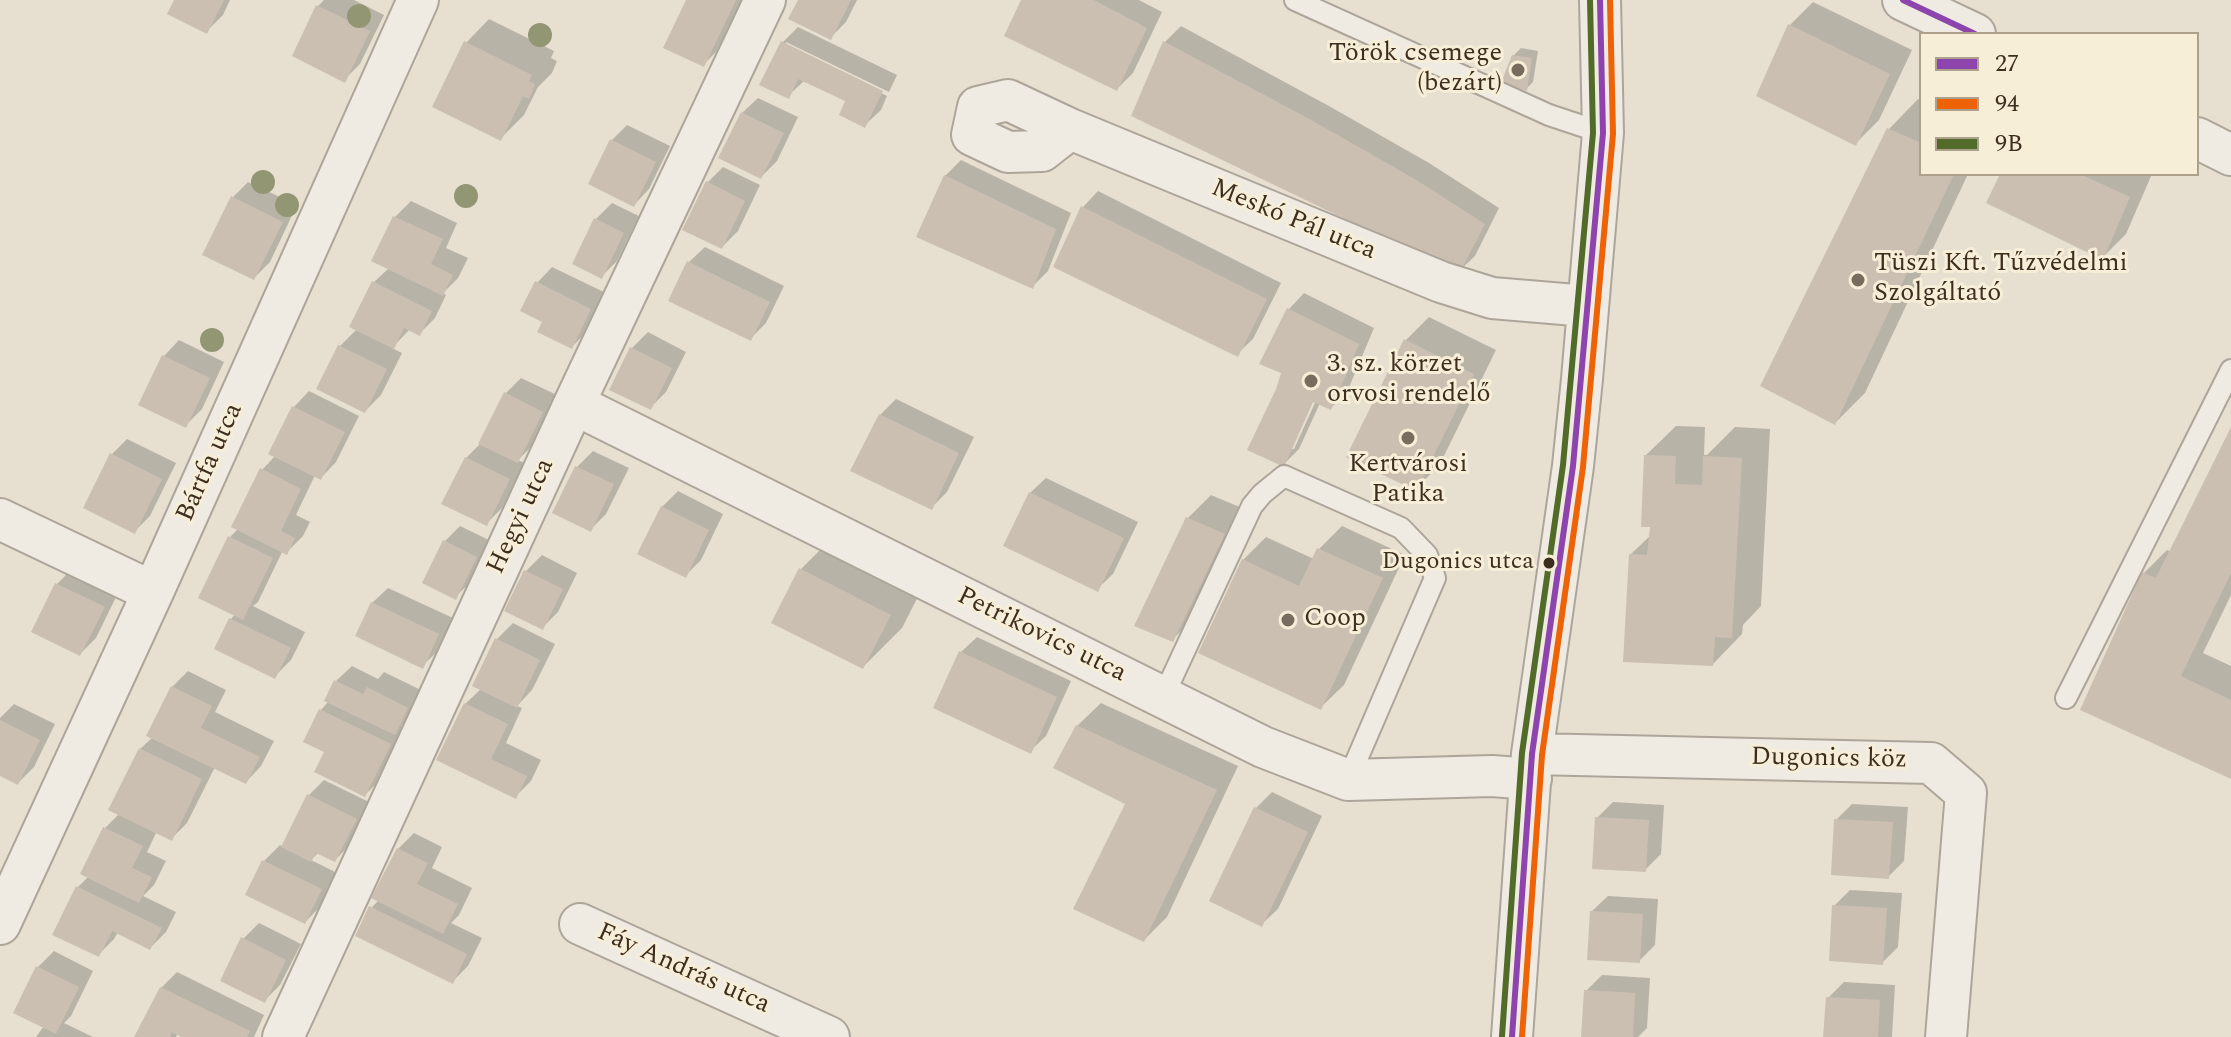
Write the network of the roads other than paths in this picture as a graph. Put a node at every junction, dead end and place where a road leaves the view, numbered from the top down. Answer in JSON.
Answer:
{"nodes":[{"id":1,"x":418,"y":0,"type":"edge"},
{"id":2,"x":765,"y":0,"type":"edge"},
{"id":3,"x":1295,"y":0,"type":"edge"},
{"id":4,"x":1600,"y":0,"type":"edge"},
{"id":5,"x":1903,"y":0,"type":"edge"},
{"id":6,"x":1971,"y":32,"type":"edge"},
{"id":7,"x":1008,"y":100,"type":"dead end"},
{"id":8,"x":1603,"y":133,"type":"junction"},
{"id":9,"x":2199,"y":139,"type":"edge"},
{"id":10,"x":2231,"y":155,"type":"edge"},
{"id":11,"x":1587,"y":306,"type":"junction"},
{"id":12,"x":2231,"y":370,"type":"edge"},
{"id":13,"x":574,"y":404,"type":"junction"},
{"id":14,"x":0,"y":519,"type":"edge"},
{"id":15,"x":153,"y":592,"type":"junction"},
{"id":16,"x":1163,"y":697,"type":"junction"},
{"id":17,"x":2066,"y":698,"type":"dead end"},
{"id":18,"x":1531,"y":766,"type":"junction"},
{"id":19,"x":1348,"y":780,"type":"junction"},
{"id":20,"x":0,"y":924,"type":"edge"},
{"id":21,"x":580,"y":924,"type":"dead end"},
{"id":22,"x":283,"y":1037,"type":"edge"},
{"id":23,"x":829,"y":1037,"type":"edge"},
{"id":24,"x":1512,"y":1037,"type":"edge"},
{"id":25,"x":1946,"y":1037,"type":"edge"}],
"edges":[{"from":1,"to":15,"type":"street","name":"Bártfa utca"},
{"from":2,"to":13,"type":"street","name":"Hegyi utca"},
{"from":3,"to":8,"type":"lane"},
{"from":4,"to":8,"type":"street"},
{"from":5,"to":6,"type":"street"},
{"from":7,"to":11,"type":"street","name":"Meskó Pál utca"},
{"from":8,"to":11,"type":"street"},
{"from":9,"to":10,"type":"street"},
{"from":11,"to":18,"type":"street"},
{"from":12,"to":17,"type":"lane"},
{"from":13,"to":16,"type":"street","name":"Petrikovics utca"},
{"from":13,"to":22,"type":"street","name":"Hegyi utca"},
{"from":14,"to":15,"type":"street"},
{"from":15,"to":20,"type":"street","name":"Bártfa utca"},
{"from":16,"to":19,"type":"street","name":"Petrikovics utca"},
{"from":16,"to":19,"type":"lane"},
{"from":18,"to":19,"type":"street","name":"Petrikovics utca"},
{"from":18,"to":24,"type":"street"},
{"from":18,"to":25,"type":"street","name":"Dugonics köz"},
{"from":21,"to":23,"type":"street","name":"Fáy András utca"}]}
